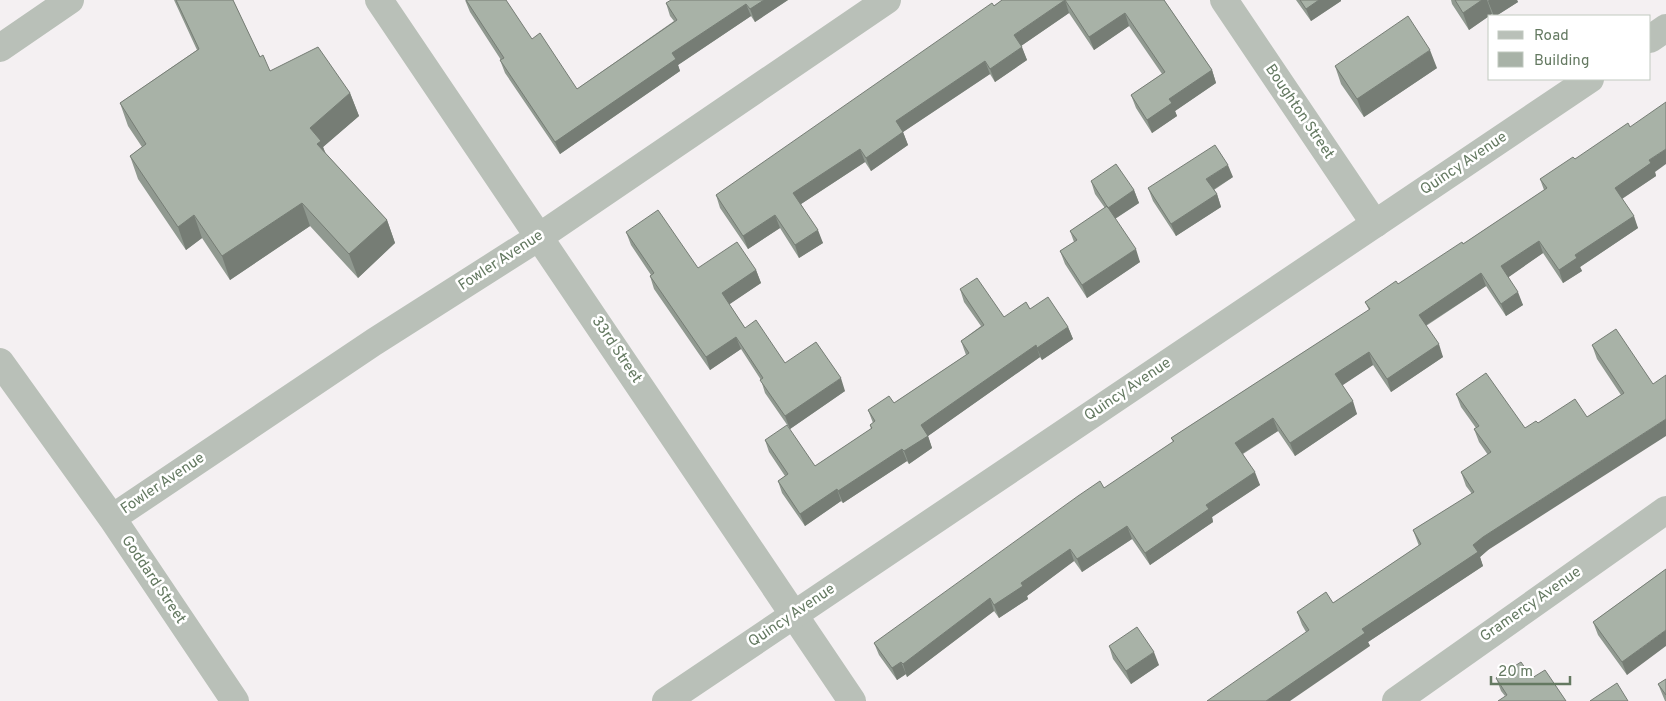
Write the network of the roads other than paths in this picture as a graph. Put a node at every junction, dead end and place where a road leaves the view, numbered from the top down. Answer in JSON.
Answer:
{"nodes":[{"id":1,"x":70,"y":0,"type":"edge"},
{"id":2,"x":379,"y":0,"type":"edge"},
{"id":3,"x":887,"y":0,"type":"edge"},
{"id":4,"x":1224,"y":0,"type":"edge"},
{"id":5,"x":1666,"y":28,"type":"edge"},
{"id":6,"x":1651,"y":38,"type":"edge"},
{"id":7,"x":0,"y":48,"type":"edge"},
{"id":8,"x":1589,"y":80,"type":"edge"},
{"id":9,"x":1375,"y":224,"type":"junction"},
{"id":10,"x":539,"y":237,"type":"junction"},
{"id":11,"x":0,"y":362,"type":"edge"},
{"id":12,"x":1666,"y":510,"type":"edge"},
{"id":13,"x":112,"y":518,"type":"junction"},
{"id":14,"x":794,"y":614,"type":"junction"},
{"id":15,"x":1403,"y":699,"type":"edge"},
{"id":16,"x":235,"y":701,"type":"edge"},
{"id":17,"x":666,"y":701,"type":"edge"},
{"id":18,"x":852,"y":701,"type":"edge"}],
"edges":[{"from":1,"to":7,"type":"street"},
{"from":2,"to":10,"type":"street","name":"33rd Street"},
{"from":3,"to":10,"type":"street","name":"Fowler Avenue"},
{"from":4,"to":9,"type":"street","name":"Boughton Street"},
{"from":5,"to":6,"type":"street"},
{"from":8,"to":9,"type":"street","name":"Quincy Avenue"},
{"from":9,"to":14,"type":"street","name":"Quincy Avenue"},
{"from":10,"to":13,"type":"street","name":"Fowler Avenue"},
{"from":10,"to":14,"type":"street","name":"33rd Street"},
{"from":11,"to":13,"type":"street","name":"Goddard Street"},
{"from":12,"to":15,"type":"street","name":"Gramercy Avenue"},
{"from":13,"to":16,"type":"street","name":"Goddard Street"},
{"from":14,"to":17,"type":"street","name":"Quincy Avenue"},
{"from":14,"to":18,"type":"street","name":"33rd Street"}]}
